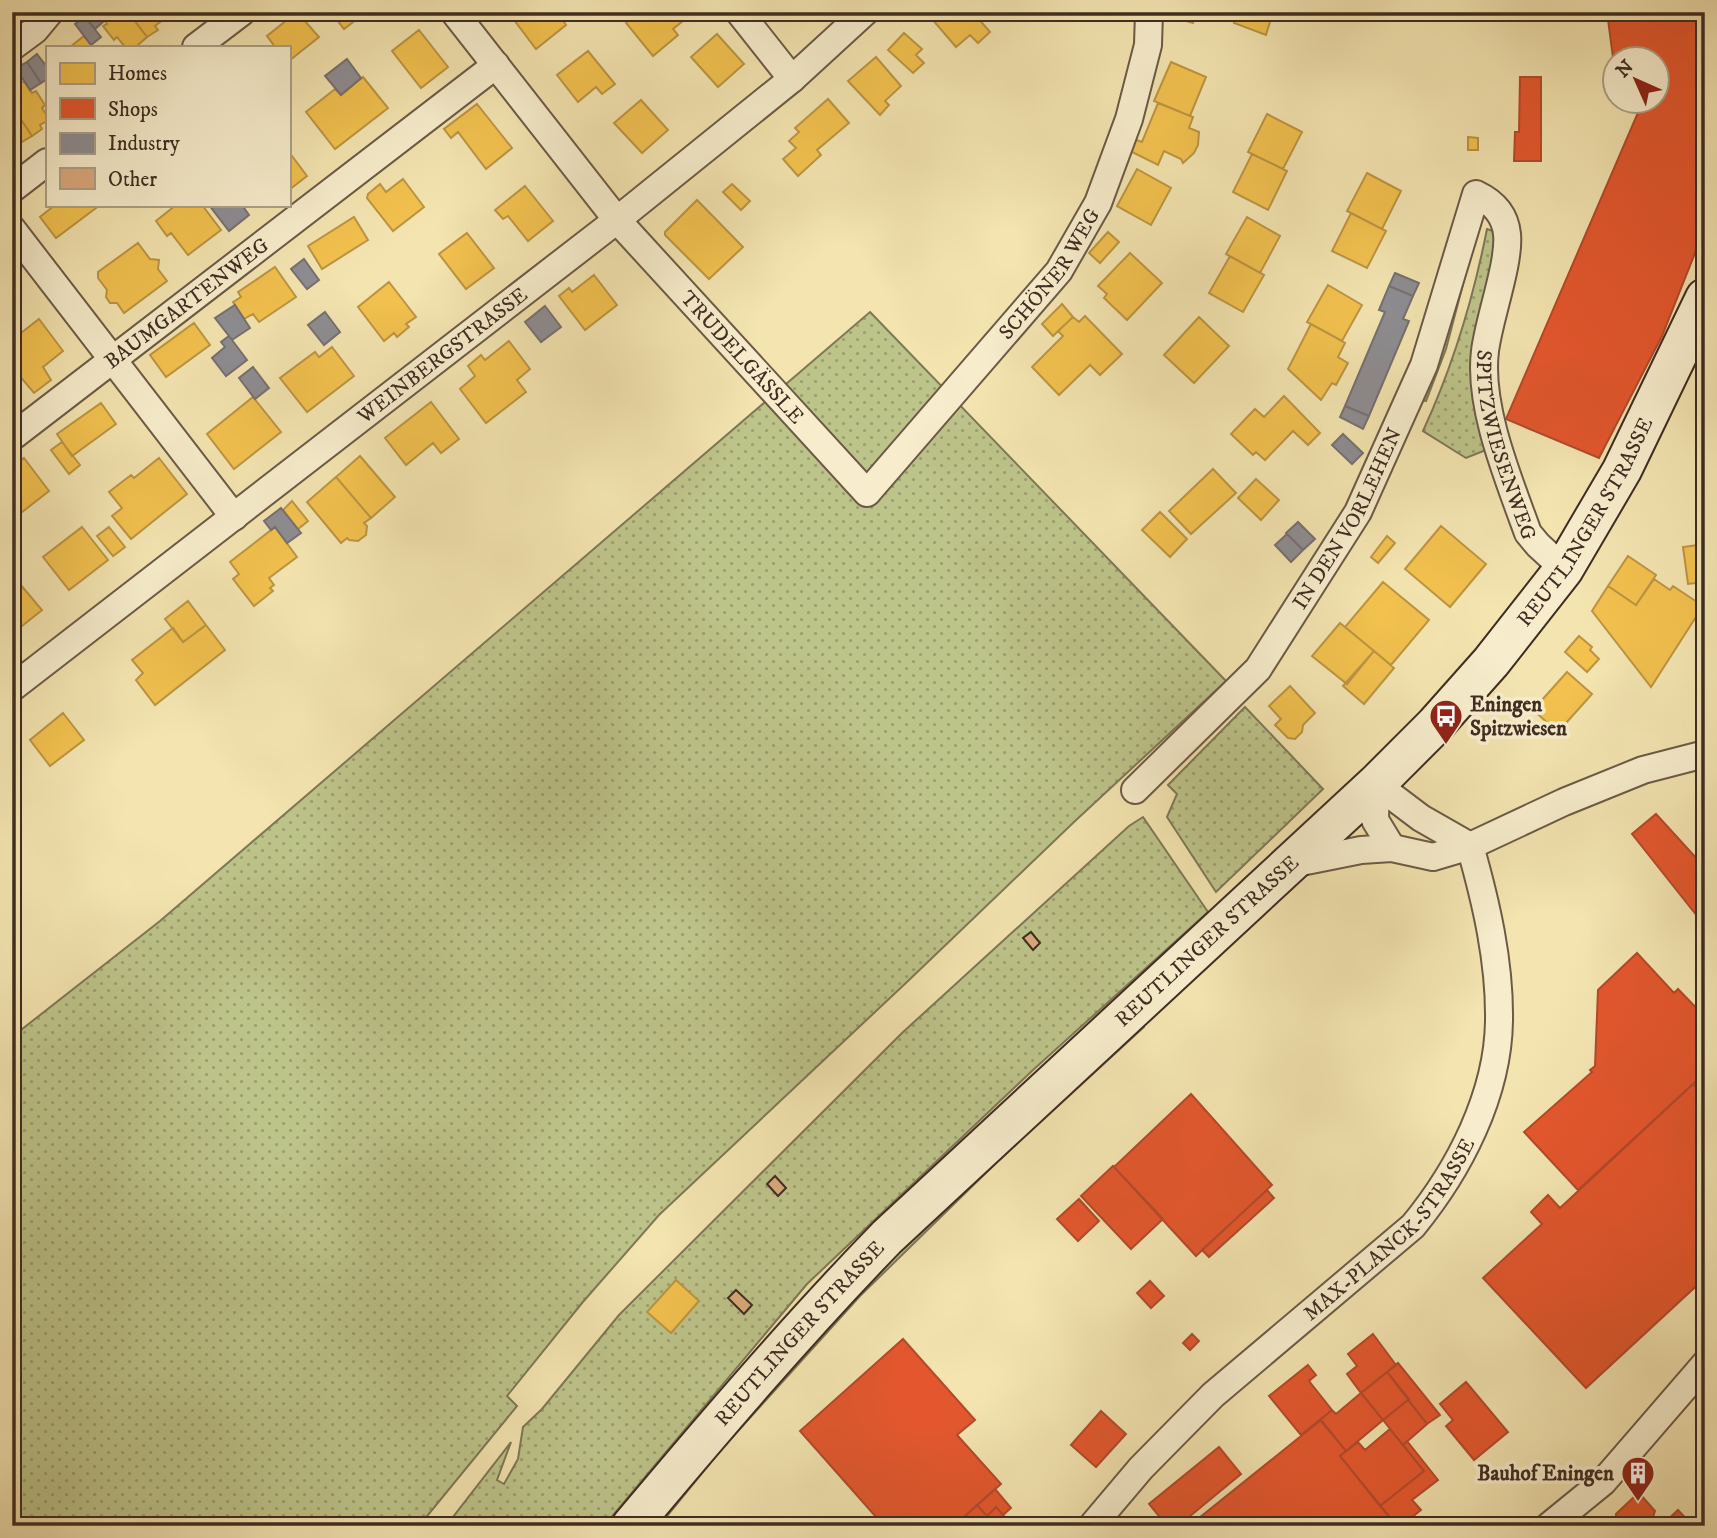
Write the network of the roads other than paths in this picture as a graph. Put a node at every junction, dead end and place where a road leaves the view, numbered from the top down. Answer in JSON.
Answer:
{"nodes":[{"id":1,"x":50,"y":12,"type":"edge"},
{"id":2,"x":242,"y":12,"type":"edge"},
{"id":3,"x":454,"y":12,"type":"edge"},
{"id":4,"x":739,"y":12,"type":"edge"},
{"id":5,"x":865,"y":12,"type":"edge"},
{"id":6,"x":1149,"y":12,"type":"edge"},
{"id":7,"x":197,"y":46,"type":"edge"},
{"id":8,"x":12,"y":47,"type":"edge"},
{"id":9,"x":496,"y":65,"type":"junction"},
{"id":10,"x":792,"y":79,"type":"junction"},
{"id":11,"x":46,"y":163,"type":"edge"},
{"id":12,"x":12,"y":190,"type":"edge"},
{"id":13,"x":1476,"y":194,"type":"joint"},
{"id":14,"x":617,"y":220,"type":"junction"},
{"id":15,"x":12,"y":229,"type":"edge"},
{"id":16,"x":1705,"y":298,"type":"edge"},
{"id":17,"x":114,"y":359,"type":"junction"},
{"id":18,"x":12,"y":438,"type":"edge"},
{"id":19,"x":867,"y":493,"type":"joint"},
{"id":20,"x":234,"y":517,"type":"junction"},
{"id":21,"x":1564,"y":569,"type":"junction"},
{"id":22,"x":12,"y":688,"type":"edge"},
{"id":23,"x":1705,"y":754,"type":"edge"},
{"id":24,"x":1376,"y":784,"type":"junction"},
{"id":25,"x":1135,"y":790,"type":"dead end"},
{"id":26,"x":1470,"y":846,"type":"junction"},
{"id":27,"x":1392,"y":848,"type":"junction"},
{"id":28,"x":1290,"y":864,"type":"junction"},
{"id":29,"x":1705,"y":1364,"type":"edge"},
{"id":30,"x":631,"y":1526,"type":"edge"},
{"id":31,"x":1092,"y":1526,"type":"edge"},
{"id":32,"x":1549,"y":1526,"type":"edge"}],
"edges":[{"from":1,"to":8,"type":"street"},
{"from":2,"to":7,"type":"street"},
{"from":3,"to":9,"type":"street","name":"TRUDELGÄSSLE"},
{"from":4,"to":10,"type":"street"},
{"from":5,"to":10,"type":"street","name":"WEINBERGSTRASSE"},
{"from":6,"to":19,"type":"street","name":"SCHÖNER WEG"},
{"from":9,"to":14,"type":"street","name":"TRUDELGÄSSLE"},
{"from":9,"to":17,"type":"street","name":"BAUMGARTENWEG"},
{"from":10,"to":14,"type":"street","name":"WEINBERGSTRASSE"},
{"from":11,"to":12,"type":"street"},
{"from":13,"to":21,"type":"street","name":"SPITZWIESENWEG"},
{"from":13,"to":25,"type":"street","name":"IN DEN VORLEHEN"},
{"from":14,"to":19,"type":"street","name":"TRUDELGÄSSLE"},
{"from":14,"to":20,"type":"street","name":"WEINBERGSTRASSE"},
{"from":15,"to":17,"type":"street"},
{"from":16,"to":21,"type":"main road","name":"REUTLINGER STRASSE"},
{"from":17,"to":18,"type":"street","name":"BAUMGARTENWEG"},
{"from":17,"to":20,"type":"street"},
{"from":20,"to":22,"type":"street","name":"WEINBERGSTRASSE"},
{"from":21,"to":24,"type":"main road","name":"REUTLINGER STRASSE"},
{"from":23,"to":26,"type":"street"},
{"from":24,"to":26,"type":"street"},
{"from":24,"to":27,"type":"street"},
{"from":24,"to":28,"type":"main road","name":"REUTLINGER STRASSE"},
{"from":26,"to":27,"type":"street"},
{"from":26,"to":31,"type":"street","name":"MAX-PLANCK-STRASSE"},
{"from":27,"to":28,"type":"street"},
{"from":28,"to":30,"type":"main road","name":"REUTLINGER STRASSE"},
{"from":29,"to":32,"type":"street"}]}
